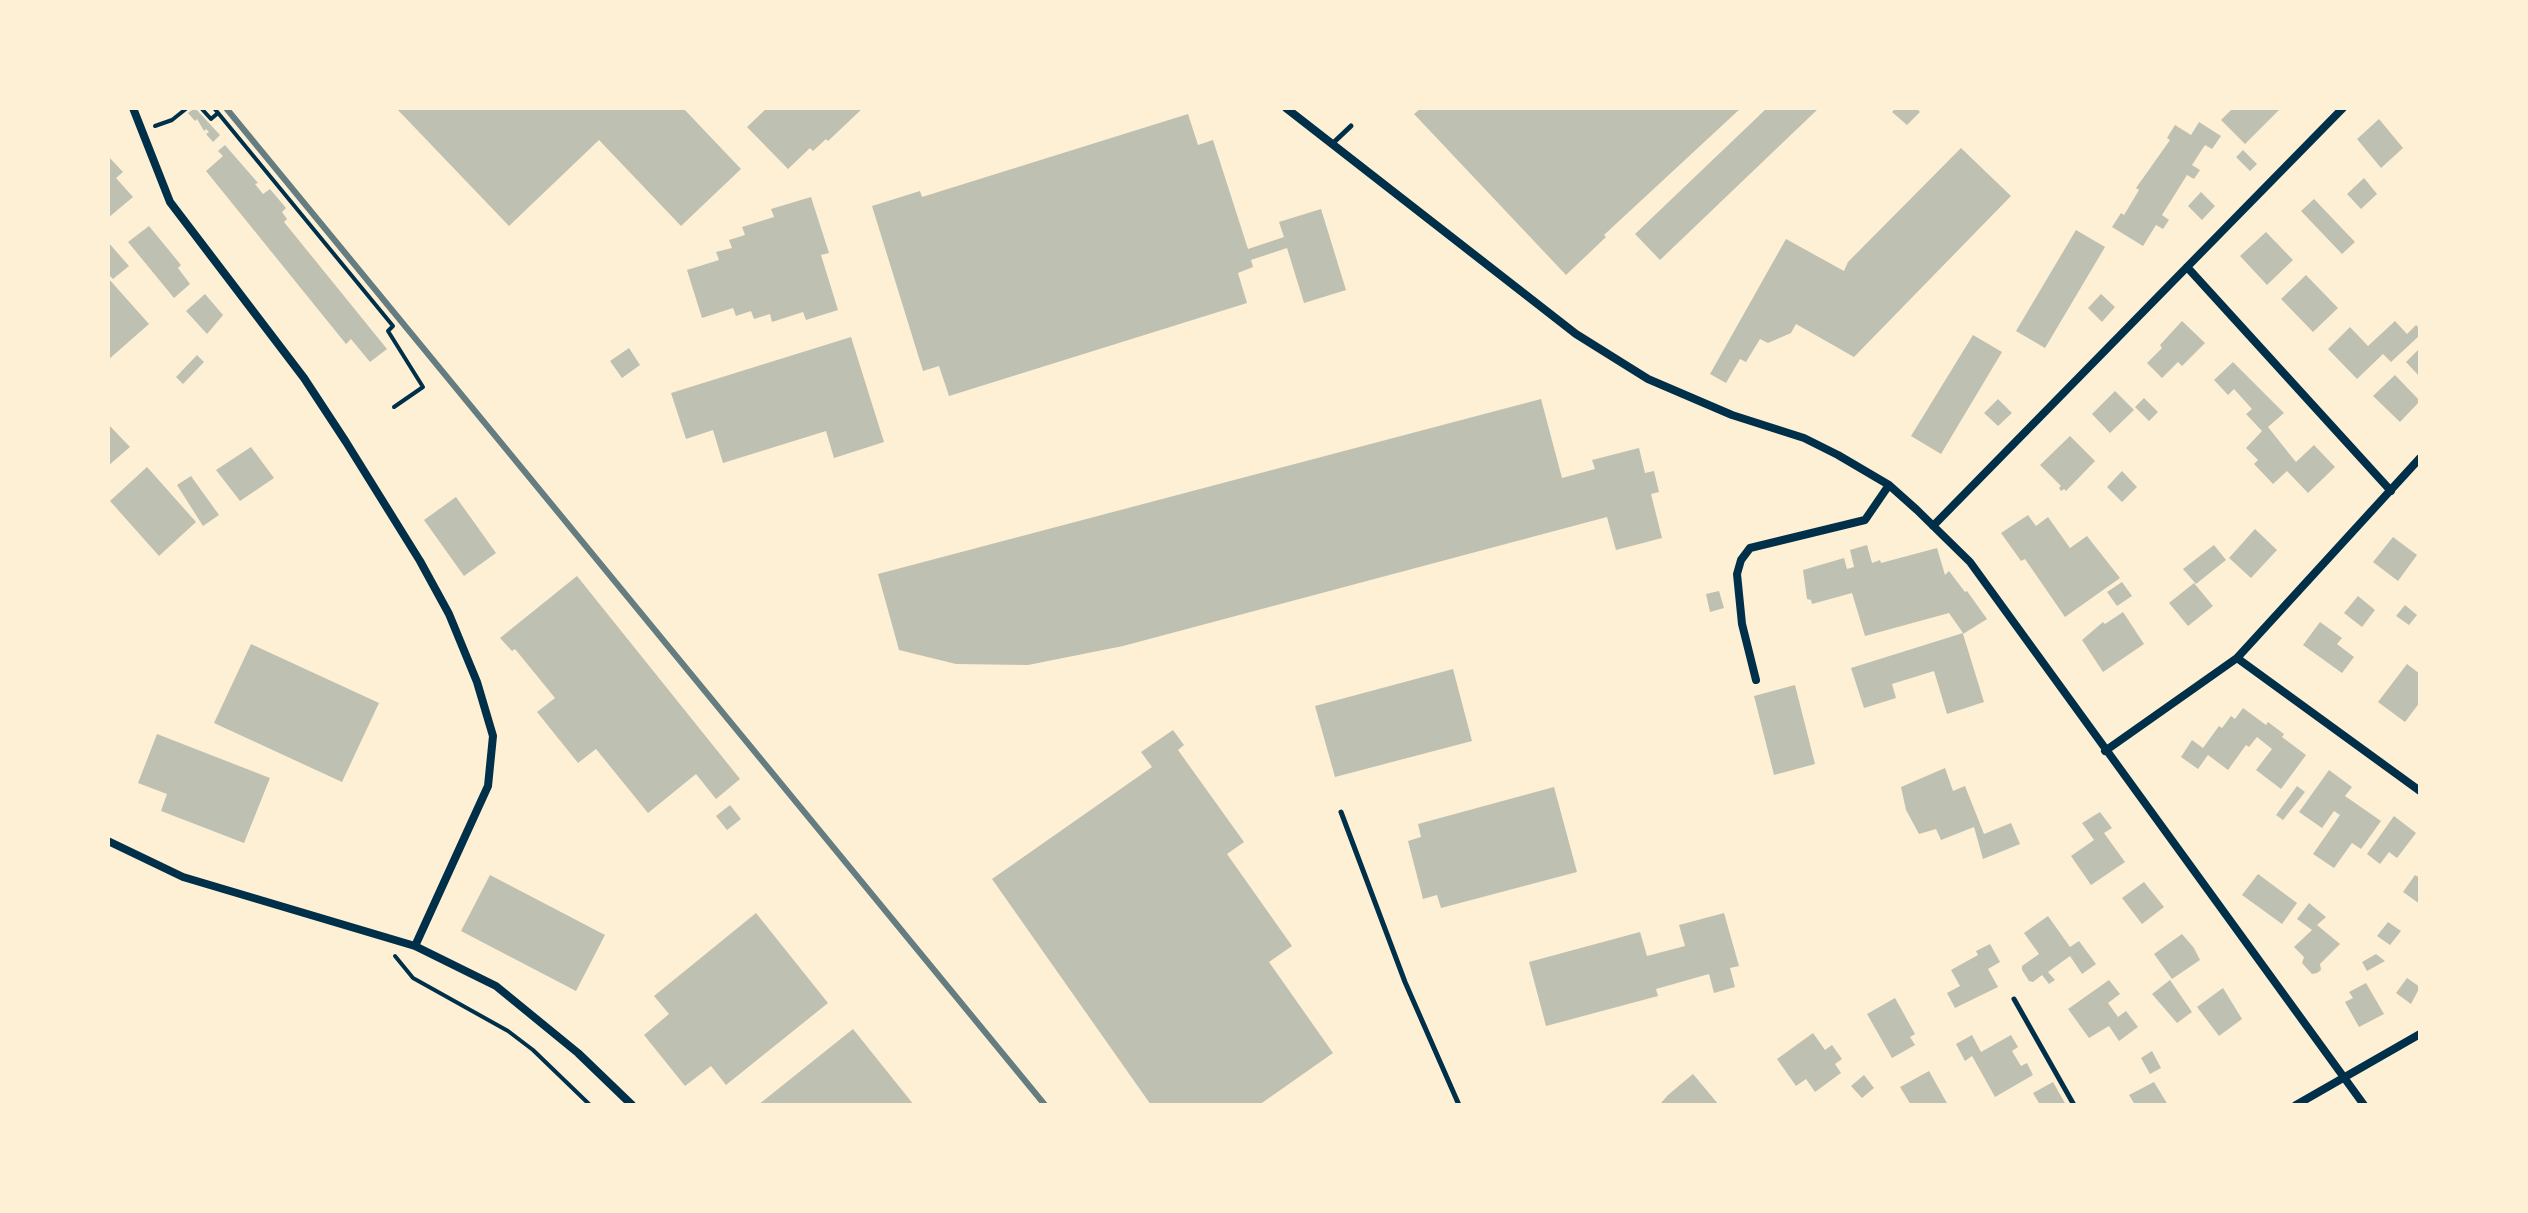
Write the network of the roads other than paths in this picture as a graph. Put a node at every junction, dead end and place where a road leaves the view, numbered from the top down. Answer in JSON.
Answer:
{"nodes":[{"id":1,"x":133,"y":108,"type":"edge"},
{"id":2,"x":1286,"y":108,"type":"edge"},
{"id":3,"x":2343,"y":108,"type":"edge"},
{"id":4,"x":1351,"y":126,"type":"dead end"},
{"id":5,"x":1332,"y":144,"type":"junction"},
{"id":6,"x":2187,"y":267,"type":"junction"},
{"id":7,"x":2420,"y":458,"type":"edge"},
{"id":8,"x":1889,"y":485,"type":"junction"},
{"id":9,"x":2391,"y":491,"type":"junction"},
{"id":10,"x":1933,"y":526,"type":"junction"},
{"id":11,"x":2237,"y":658,"type":"junction"},
{"id":12,"x":1756,"y":680,"type":"dead end"},
{"id":13,"x":2105,"y":751,"type":"junction"},
{"id":14,"x":2420,"y":791,"type":"edge"},
{"id":15,"x":1341,"y":812,"type":"dead end"},
{"id":16,"x":108,"y":841,"type":"edge"},
{"id":17,"x":415,"y":946,"type":"junction"},
{"id":18,"x":2014,"y":999,"type":"dead end"},
{"id":19,"x":2420,"y":1034,"type":"edge"},
{"id":20,"x":2344,"y":1076,"type":"junction"},
{"id":21,"x":632,"y":1105,"type":"edge"},
{"id":22,"x":1459,"y":1105,"type":"edge"},
{"id":23,"x":2074,"y":1105,"type":"edge"},
{"id":24,"x":2296,"y":1105,"type":"edge"},
{"id":25,"x":2364,"y":1105,"type":"edge"}],
"edges":[{"from":1,"to":17,"type":"street"},
{"from":2,"to":5,"type":"street"},
{"from":3,"to":6,"type":"street"},
{"from":4,"to":5,"type":"lane"},
{"from":5,"to":8,"type":"street"},
{"from":6,"to":9,"type":"street"},
{"from":6,"to":10,"type":"street"},
{"from":7,"to":9,"type":"street"},
{"from":8,"to":10,"type":"street"},
{"from":8,"to":12,"type":"street"},
{"from":9,"to":11,"type":"street"},
{"from":10,"to":13,"type":"street"},
{"from":11,"to":13,"type":"street"},
{"from":11,"to":14,"type":"street"},
{"from":13,"to":20,"type":"street"},
{"from":15,"to":22,"type":"lane"},
{"from":16,"to":17,"type":"street"},
{"from":17,"to":21,"type":"street"},
{"from":18,"to":23,"type":"lane"},
{"from":19,"to":20,"type":"street"},
{"from":20,"to":24,"type":"street"},
{"from":20,"to":25,"type":"street"}]}
